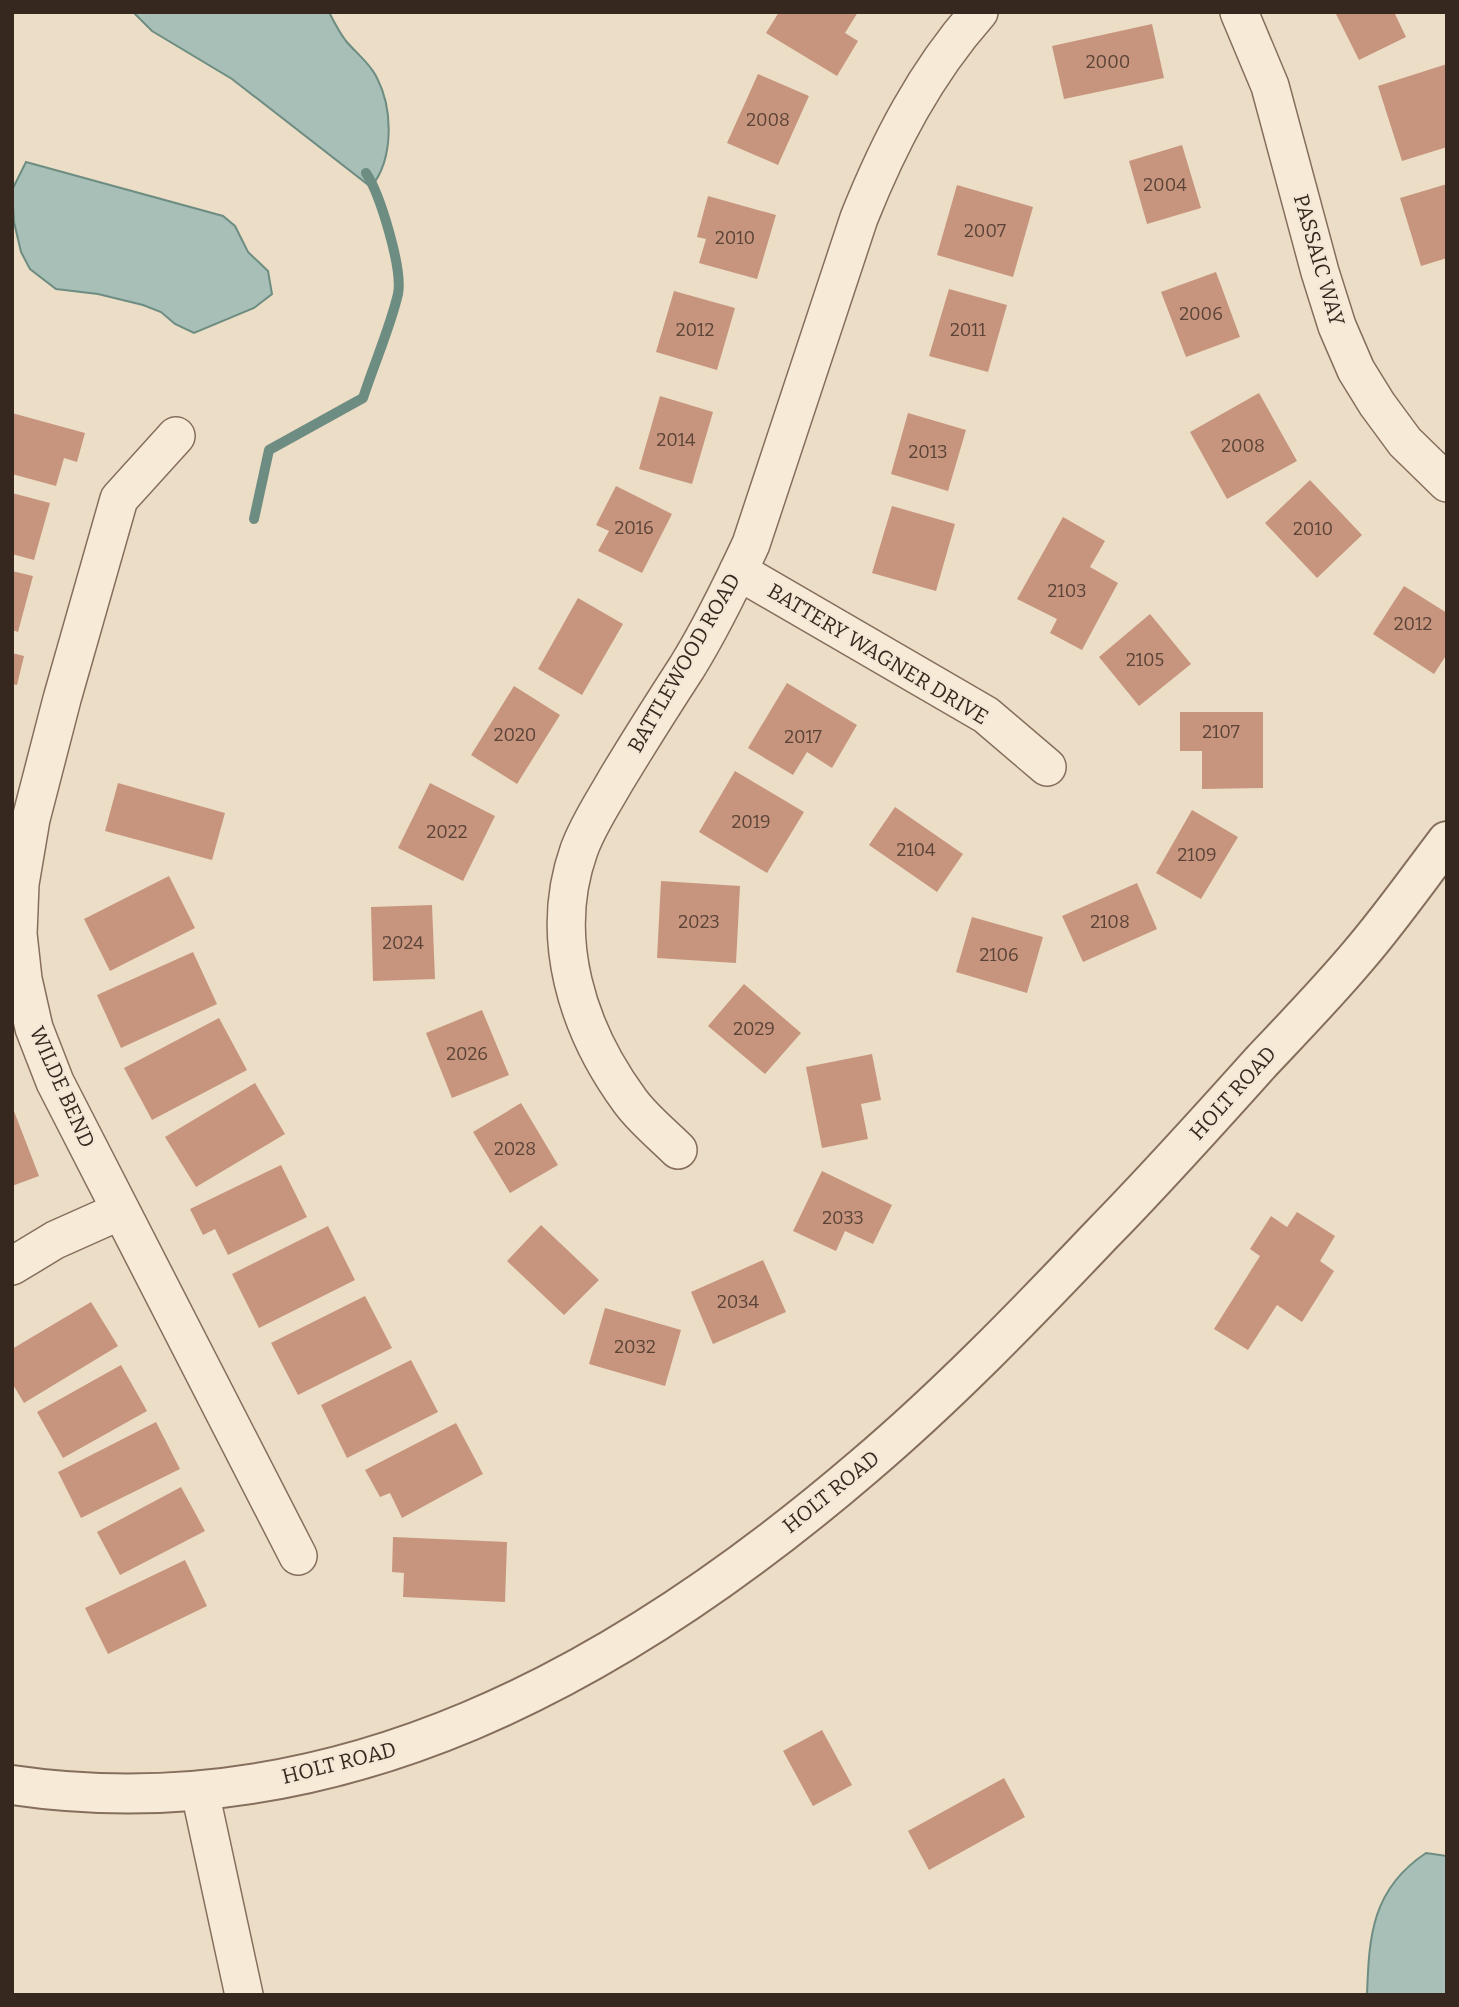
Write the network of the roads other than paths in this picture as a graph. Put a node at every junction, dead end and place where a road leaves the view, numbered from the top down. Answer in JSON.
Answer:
{"nodes":[{"id":1,"x":979,"y":12,"type":"edge"},
{"id":2,"x":1239,"y":12,"type":"edge"},
{"id":3,"x":176,"y":436,"type":"dead end"},
{"id":4,"x":1447,"y":483,"type":"edge"},
{"id":5,"x":738,"y":571,"type":"junction"},
{"id":6,"x":1047,"y":767,"type":"dead end"},
{"id":7,"x":1447,"y":841,"type":"edge"},
{"id":8,"x":678,"y":1150,"type":"dead end"},
{"id":9,"x":120,"y":1211,"type":"junction"},
{"id":10,"x":12,"y":1266,"type":"edge"},
{"id":11,"x":298,"y":1556,"type":"dead end"},
{"id":12,"x":12,"y":1785,"type":"edge"},
{"id":13,"x":200,"y":1792,"type":"junction"},
{"id":14,"x":244,"y":1995,"type":"edge"}],
"edges":[{"from":1,"to":5,"type":"street","name":"BATTLEWOOD ROAD"},
{"from":2,"to":4,"type":"street","name":"PASSAIC WAY"},
{"from":3,"to":9,"type":"street","name":"WILDE BEND"},
{"from":5,"to":6,"type":"street","name":"BATTERY WAGNER DRIVE"},
{"from":5,"to":8,"type":"street","name":"BATTLEWOOD ROAD"},
{"from":7,"to":13,"type":"street","name":"HOLT ROAD"},
{"from":9,"to":10,"type":"street"},
{"from":9,"to":11,"type":"street","name":"WILDE BEND"},
{"from":12,"to":13,"type":"street","name":"HOLT ROAD"},
{"from":13,"to":14,"type":"street"}]}
